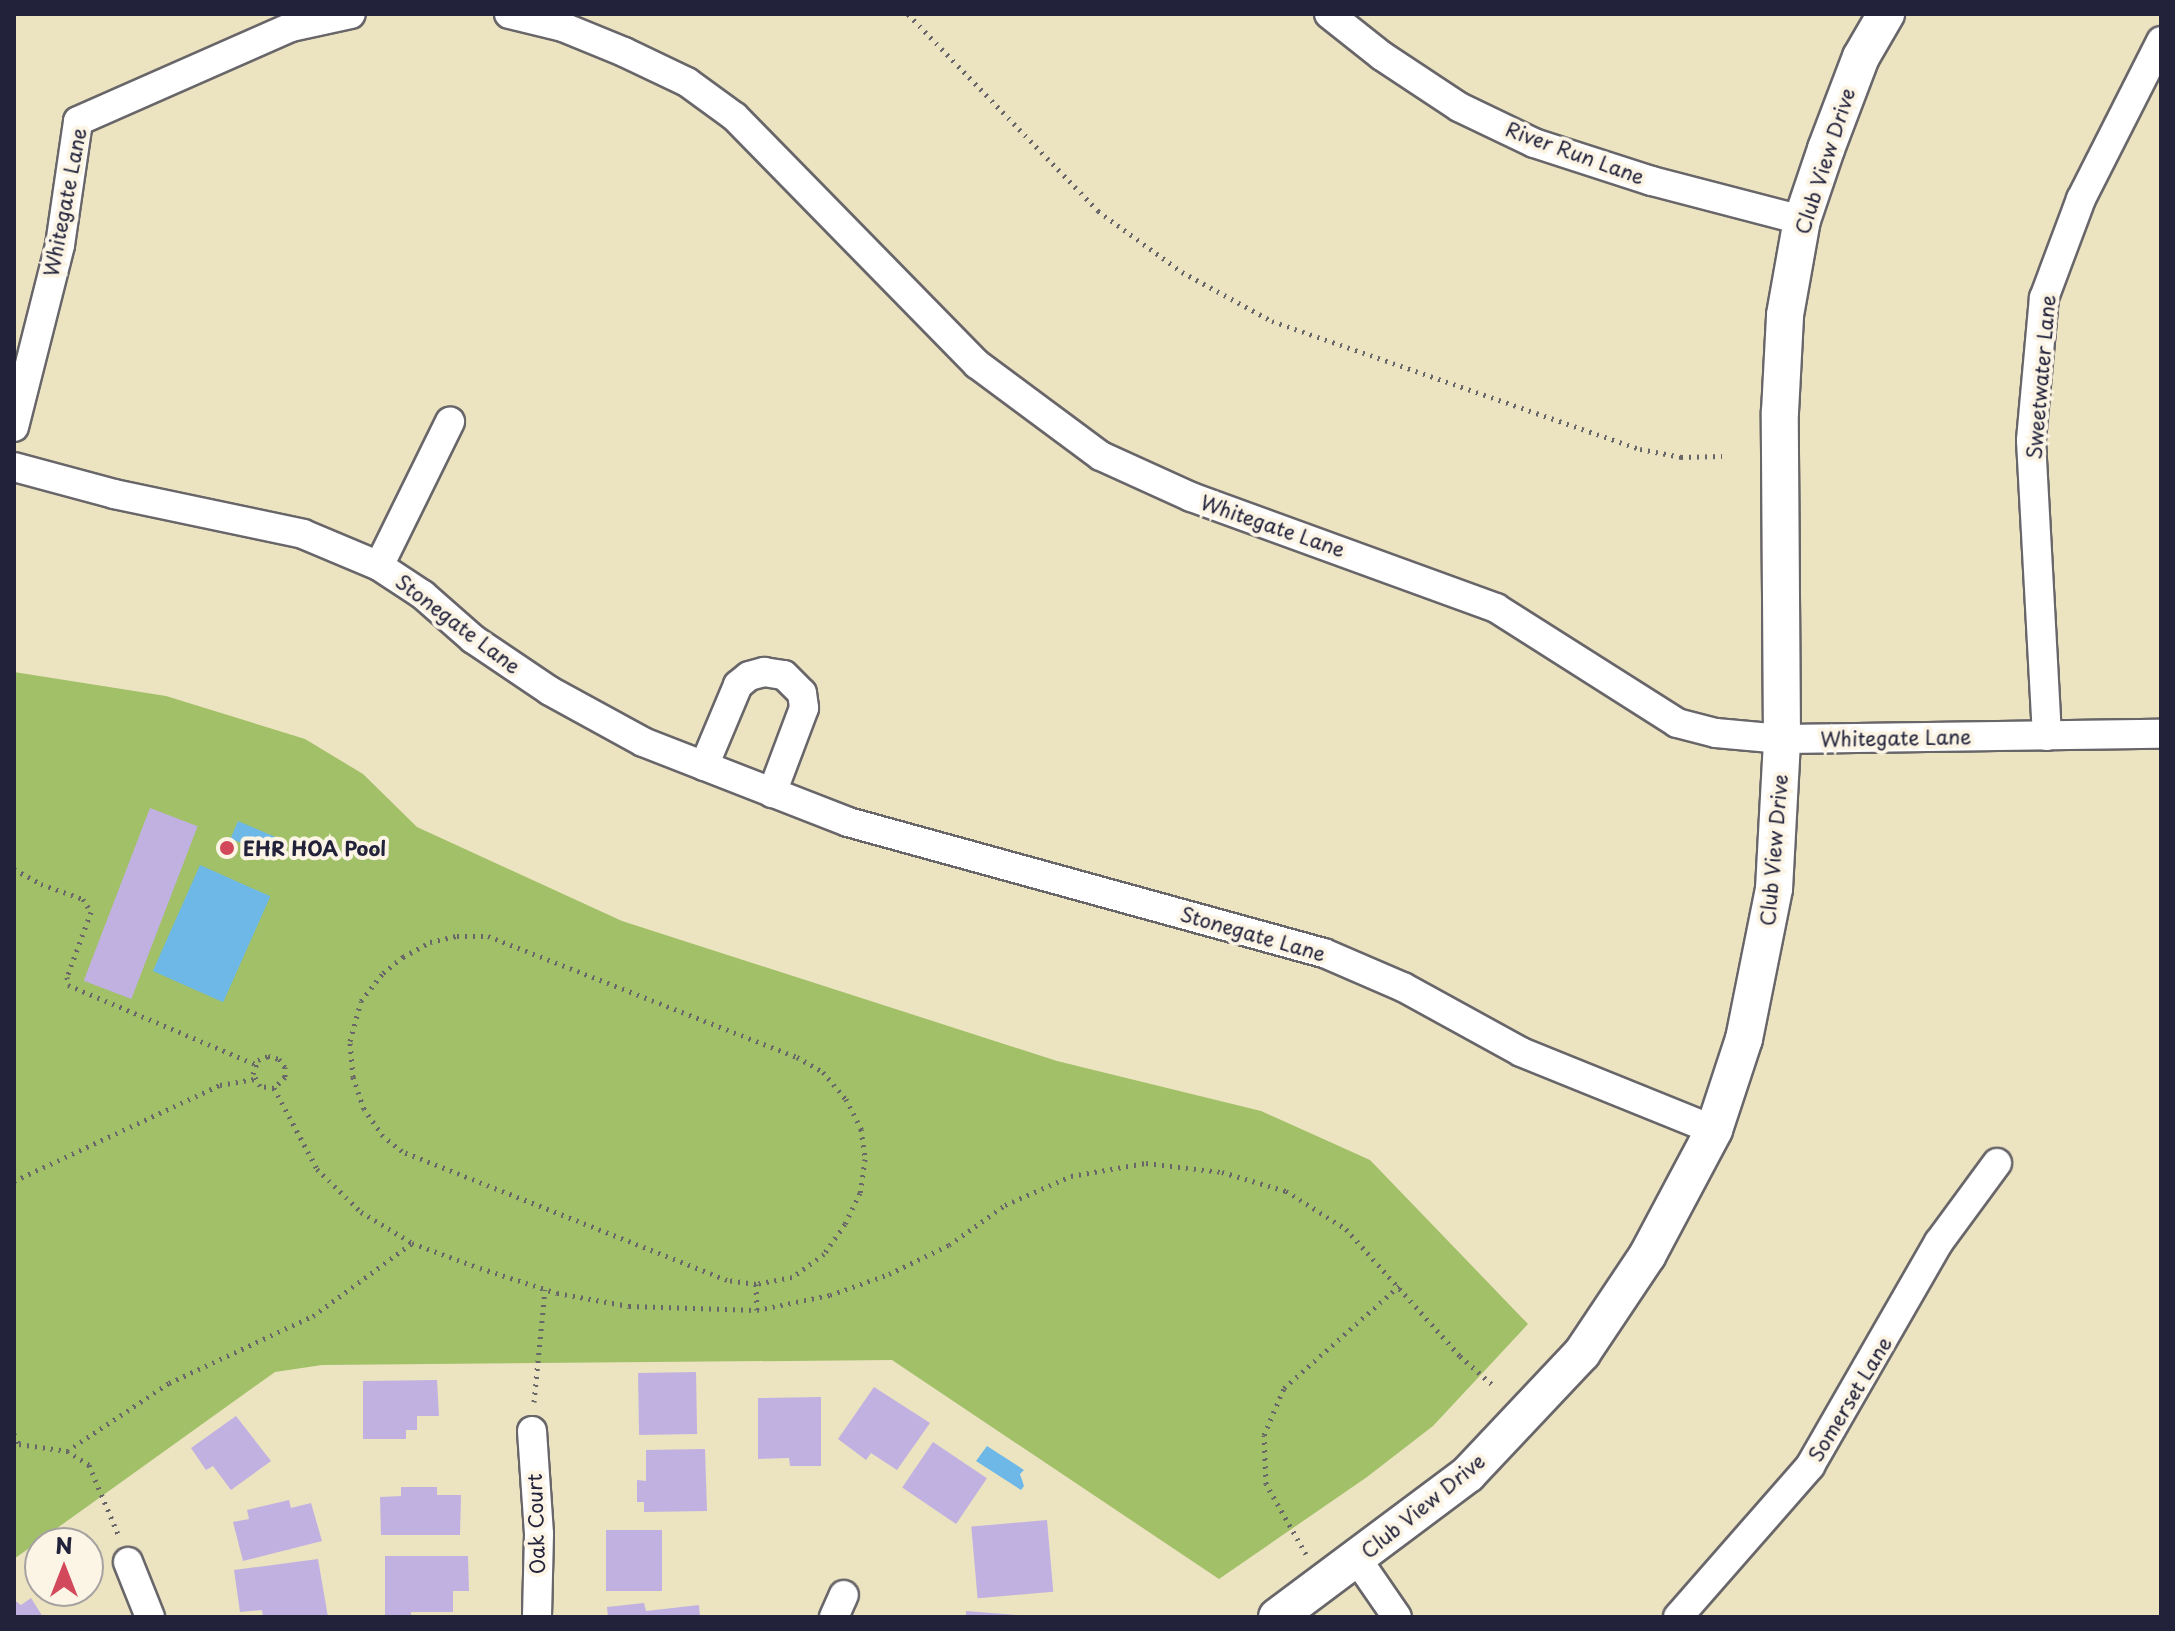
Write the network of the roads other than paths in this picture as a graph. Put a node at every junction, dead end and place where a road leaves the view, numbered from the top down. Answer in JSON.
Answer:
{"nodes":[{"id":1,"x":351,"y":14,"type":"edge"},
{"id":2,"x":509,"y":14,"type":"edge"},
{"id":3,"x":1329,"y":14,"type":"edge"},
{"id":4,"x":1886,"y":14,"type":"edge"},
{"id":5,"x":2161,"y":41,"type":"edge"},
{"id":6,"x":1802,"y":220,"type":"junction"},
{"id":7,"x":450,"y":422,"type":"dead end"},
{"id":8,"x":14,"y":427,"type":"edge"},
{"id":9,"x":14,"y":467,"type":"edge"},
{"id":10,"x":379,"y":566,"type":"junction"},
{"id":11,"x":2161,"y":734,"type":"edge"},
{"id":12,"x":2047,"y":736,"type":"junction"},
{"id":13,"x":1782,"y":739,"type":"junction"},
{"id":14,"x":704,"y":766,"type":"junction"},
{"id":15,"x":772,"y":793,"type":"junction"},
{"id":16,"x":1714,"y":1130,"type":"junction"},
{"id":17,"x":1997,"y":1163,"type":"dead end"},
{"id":18,"x":532,"y":1431,"type":"dead end"},
{"id":19,"x":1357,"y":1559,"type":"junction"},
{"id":20,"x":128,"y":1562,"type":"road end"},
{"id":21,"x":1696,"y":1612,"type":"edge"},
{"id":22,"x":150,"y":1617,"type":"edge"},
{"id":23,"x":537,"y":1617,"type":"edge"},
{"id":24,"x":1277,"y":1617,"type":"edge"},
{"id":25,"x":1397,"y":1617,"type":"edge"}],
"edges":[{"from":1,"to":8,"type":"street","name":"Whitegate Lane"},
{"from":2,"to":13,"type":"street","name":"Whitegate Lane"},
{"from":3,"to":6,"type":"street","name":"River Run Lane"},
{"from":4,"to":6,"type":"street","name":"Club View Drive"},
{"from":5,"to":12,"type":"street","name":"Sweetwater Lane"},
{"from":6,"to":13,"type":"street","name":"Club View Drive"},
{"from":7,"to":10,"type":"street"},
{"from":9,"to":10,"type":"street","name":"Stonegate Lane"},
{"from":10,"to":14,"type":"street","name":"Stonegate Lane"},
{"from":11,"to":12,"type":"street","name":"Whitegate Lane"},
{"from":12,"to":13,"type":"street","name":"Whitegate Lane"},
{"from":13,"to":16,"type":"street","name":"Club View Drive"},
{"from":14,"to":15,"type":"street","name":"Stonegate Lane"},
{"from":14,"to":15,"type":"street"},
{"from":15,"to":16,"type":"street","name":"Stonegate Lane"},
{"from":16,"to":19,"type":"street","name":"Club View Drive"},
{"from":17,"to":21,"type":"street","name":"Somerset Lane"},
{"from":18,"to":23,"type":"street","name":"Oak Court"},
{"from":19,"to":24,"type":"street","name":"Club View Drive"},
{"from":19,"to":25,"type":"street"},
{"from":20,"to":22,"type":"street"}]}
